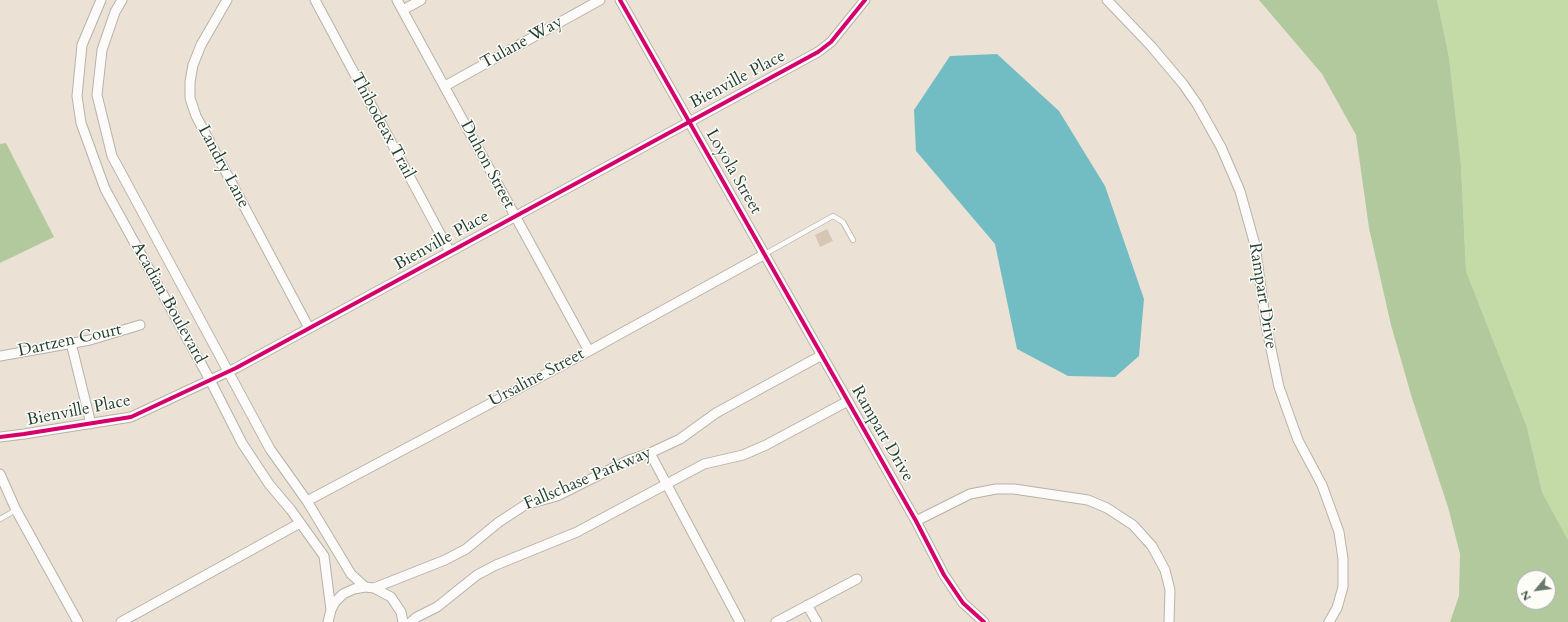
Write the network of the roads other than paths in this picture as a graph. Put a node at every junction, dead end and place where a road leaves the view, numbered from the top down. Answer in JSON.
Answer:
{"nodes":[{"id":1,"x":101,"y":0,"type":"edge"},
{"id":2,"x":122,"y":0,"type":"edge"},
{"id":3,"x":227,"y":0,"type":"edge"},
{"id":4,"x":314,"y":0,"type":"edge"},
{"id":5,"x":397,"y":0,"type":"edge"},
{"id":6,"x":421,"y":0,"type":"edge"},
{"id":7,"x":600,"y":0,"type":"edge"},
{"id":8,"x":620,"y":0,"type":"edge"},
{"id":9,"x":865,"y":0,"type":"edge"},
{"id":10,"x":1106,"y":0,"type":"edge"},
{"id":11,"x":403,"y":10,"type":"junction"},
{"id":12,"x":445,"y":86,"type":"junction"},
{"id":13,"x":689,"y":121,"type":"junction"},
{"id":14,"x":515,"y":216,"type":"junction"},
{"id":15,"x":853,"y":240,"type":"dead end"},
{"id":16,"x":450,"y":252,"type":"junction"},
{"id":17,"x":764,"y":254,"type":"junction"},
{"id":18,"x":140,"y":325,"type":"dead end"},
{"id":19,"x":309,"y":328,"type":"junction"},
{"id":20,"x":71,"y":343,"type":"junction"},
{"id":21,"x":589,"y":351,"type":"junction"},
{"id":22,"x":822,"y":355,"type":"junction"},
{"id":23,"x":0,"y":356,"type":"edge"},
{"id":24,"x":228,"y":371,"type":"junction"},
{"id":25,"x":210,"y":380,"type":"junction"},
{"id":26,"x":848,"y":401,"type":"junction"},
{"id":27,"x":91,"y":424,"type":"junction"},
{"id":28,"x":0,"y":437,"type":"edge"},
{"id":29,"x":650,"y":453,"type":"junction"},
{"id":30,"x":0,"y":474,"type":"edge"},
{"id":31,"x":666,"y":483,"type":"junction"},
{"id":32,"x":307,"y":501,"type":"junction"},
{"id":33,"x":16,"y":510,"type":"junction"},
{"id":34,"x":0,"y":519,"type":"edge"},
{"id":35,"x":916,"y":521,"type":"junction"},
{"id":36,"x":300,"y":523,"type":"junction"},
{"id":37,"x":857,"y":579,"type":"dead end"},
{"id":38,"x":369,"y":587,"type":"junction"},
{"id":39,"x":807,"y":605,"type":"junction"},
{"id":40,"x":331,"y":610,"type":"junction"},
{"id":41,"x":327,"y":621,"type":"edge"},
{"id":42,"x":78,"y":622,"type":"edge"},
{"id":43,"x":120,"y":622,"type":"edge"},
{"id":44,"x":402,"y":622,"type":"edge"},
{"id":45,"x":412,"y":622,"type":"edge"},
{"id":46,"x":740,"y":622,"type":"edge"},
{"id":47,"x":776,"y":622,"type":"edge"},
{"id":48,"x":817,"y":622,"type":"edge"},
{"id":49,"x":984,"y":622,"type":"edge"},
{"id":50,"x":1169,"y":622,"type":"edge"},
{"id":51,"x":1329,"y":622,"type":"edge"}],
"edges":[{"from":1,"to":25,"type":"street","name":"Acadian Boulevard"},
{"from":2,"to":24,"type":"street","name":"Acadian Boulevard"},
{"from":3,"to":19,"type":"street","name":"Landry Lane"},
{"from":4,"to":16,"type":"street","name":"Thibodeax Trail"},
{"from":5,"to":11,"type":"street","name":"Duhon Street"},
{"from":6,"to":11,"type":"street"},
{"from":7,"to":12,"type":"street","name":"Tulane Way"},
{"from":8,"to":13,"type":"street","name":"Loyola Street"},
{"from":9,"to":13,"type":"street","name":"Bienville Place"},
{"from":10,"to":51,"type":"street","name":"Rampart Drive"},
{"from":11,"to":12,"type":"street","name":"Duhon Street"},
{"from":12,"to":14,"type":"street","name":"Duhon Street"},
{"from":13,"to":14,"type":"street","name":"Bienville Place"},
{"from":13,"to":17,"type":"street","name":"Loyola Street"},
{"from":14,"to":16,"type":"street","name":"Bienville Place"},
{"from":14,"to":21,"type":"street","name":"Duhon Street"},
{"from":15,"to":17,"type":"lane"},
{"from":16,"to":19,"type":"street","name":"Bienville Place"},
{"from":17,"to":21,"type":"street","name":"Ursaline Street"},
{"from":17,"to":22,"type":"street","name":"Rampart Drive"},
{"from":18,"to":20,"type":"street","name":"Dartzen Court"},
{"from":19,"to":24,"type":"street","name":"Bienville Place"},
{"from":20,"to":23,"type":"street","name":"Dartzen Court"},
{"from":20,"to":27,"type":"street"},
{"from":21,"to":32,"type":"street","name":"Ursaline Street"},
{"from":22,"to":26,"type":"street","name":"Rampart Drive"},
{"from":22,"to":29,"type":"street","name":"Fallschase Parkway"},
{"from":24,"to":25,"type":"street","name":"Bienville Place"},
{"from":24,"to":32,"type":"street","name":"Acadian Boulevard"},
{"from":25,"to":27,"type":"street","name":"Bienville Place"},
{"from":25,"to":36,"type":"street","name":"Acadian Boulevard"},
{"from":26,"to":31,"type":"street","name":"Fallschase Parkway"},
{"from":26,"to":35,"type":"street","name":"Rampart Drive"},
{"from":27,"to":28,"type":"street","name":"Bienville Place"},
{"from":29,"to":31,"type":"street"},
{"from":29,"to":38,"type":"street","name":"Fallschase Parkway"},
{"from":30,"to":33,"type":"street"},
{"from":31,"to":45,"type":"street","name":"Fallschase Parkway"},
{"from":31,"to":46,"type":"street"},
{"from":32,"to":38,"type":"street","name":"Acadian Boulevard"},
{"from":33,"to":34,"type":"lane"},
{"from":33,"to":42,"type":"street"},
{"from":35,"to":49,"type":"street","name":"Rampart Drive"},
{"from":35,"to":50,"type":"street"},
{"from":36,"to":40,"type":"street","name":"Acadian Boulevard"},
{"from":36,"to":43,"type":"street"},
{"from":37,"to":39,"type":"street"},
{"from":38,"to":40,"type":"street","name":"Fallschase Parkway"},
{"from":38,"to":44,"type":"street","name":"Acadian Boulevard"},
{"from":39,"to":47,"type":"street"},
{"from":39,"to":48,"type":"street"},
{"from":40,"to":41,"type":"street"}]}
